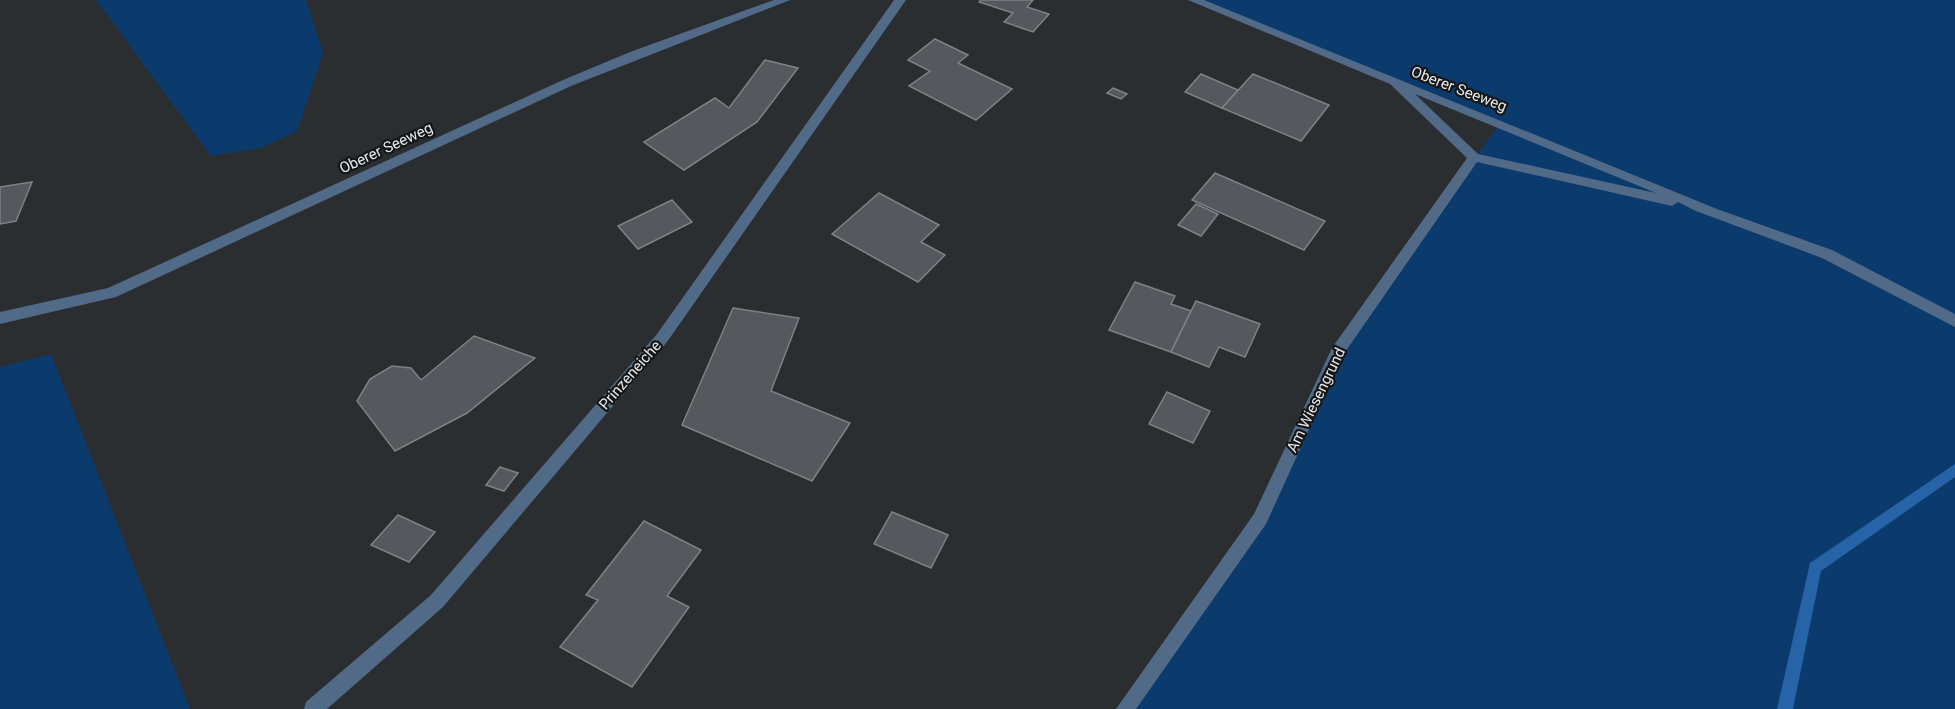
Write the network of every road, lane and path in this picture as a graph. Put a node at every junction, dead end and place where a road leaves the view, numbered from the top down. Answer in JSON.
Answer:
{"nodes":[{"id":1,"x":784,"y":0,"type":"edge"},
{"id":2,"x":900,"y":0,"type":"edge"},
{"id":3,"x":1194,"y":0,"type":"edge"},
{"id":4,"x":1395,"y":82,"type":"junction"},
{"id":5,"x":1474,"y":157,"type":"junction"},
{"id":6,"x":1711,"y":210,"type":"junction"},
{"id":7,"x":0,"y":318,"type":"edge"},
{"id":8,"x":1955,"y":321,"type":"edge"},
{"id":9,"x":313,"y":709,"type":"edge"},
{"id":10,"x":1125,"y":709,"type":"edge"}],
"edges":[{"from":1,"to":7,"type":"street","name":"Oberer Seeweg"},
{"from":2,"to":9,"type":"street","name":"Prinzeneiche"},
{"from":3,"to":4,"type":"street","name":"Oberer Seeweg"},
{"from":4,"to":5,"type":"street"},
{"from":4,"to":6,"type":"street","name":"Oberer Seeweg"},
{"from":5,"to":6,"type":"street"},
{"from":5,"to":10,"type":"street","name":"Am Wiesengrund"},
{"from":6,"to":8,"type":"street"}]}
